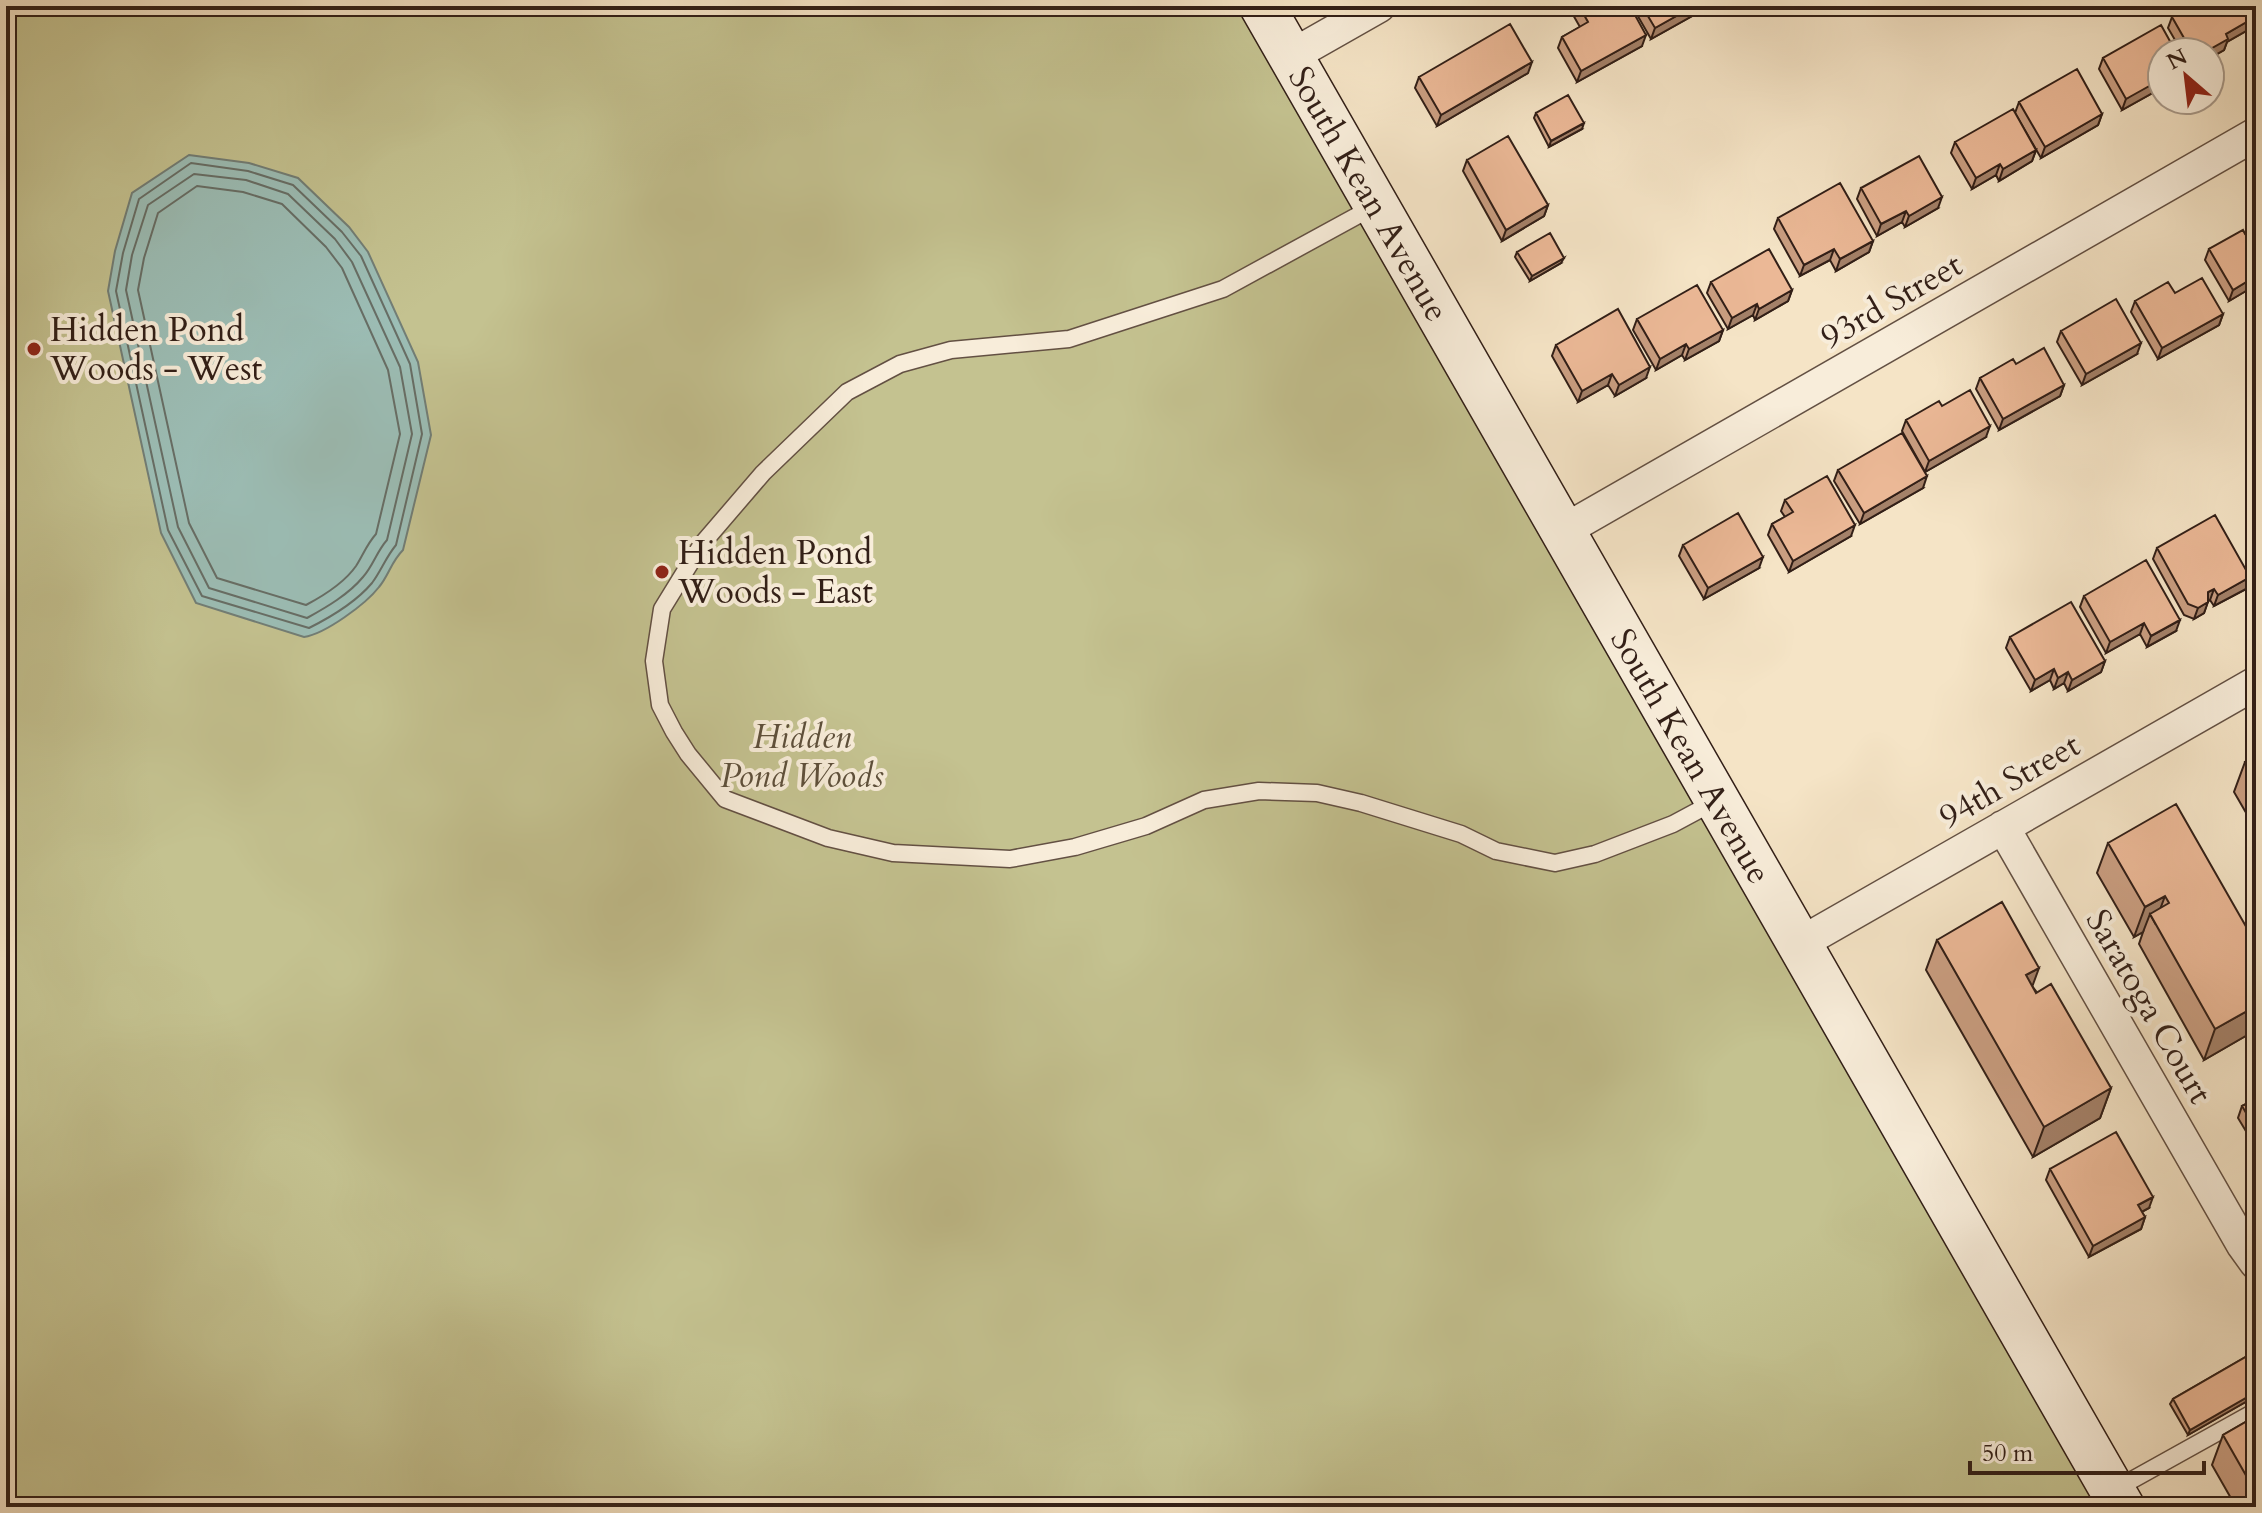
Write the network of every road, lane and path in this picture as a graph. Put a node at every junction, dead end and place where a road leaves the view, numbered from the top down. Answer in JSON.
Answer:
{"nodes":[{"id":1,"x":1262,"y":6,"type":"edge"},
{"id":2,"x":1379,"y":6,"type":"edge"},
{"id":3,"x":1291,"y":56,"type":"junction"},
{"id":4,"x":2256,"y":134,"type":"edge"},
{"id":5,"x":1376,"y":205,"type":"junction"},
{"id":6,"x":1563,"y":531,"type":"junction"},
{"id":7,"x":2256,"y":683,"type":"edge"},
{"id":8,"x":1717,"y":801,"type":"junction"},
{"id":9,"x":2003,"y":827,"type":"junction"},
{"id":10,"x":1799,"y":944,"type":"junction"},
{"id":11,"x":2256,"y":1263,"type":"edge"},
{"id":12,"x":2256,"y":1411,"type":"edge"},
{"id":13,"x":2117,"y":1499,"type":"edge"}],
"edges":[{"from":1,"to":3,"type":"street","name":"South Kean Avenue"},
{"from":2,"to":3,"type":"street"},
{"from":3,"to":5,"type":"street","name":"South Kean Avenue"},
{"from":4,"to":6,"type":"street","name":"93rd Street"},
{"from":5,"to":6,"type":"street","name":"South Kean Avenue"},
{"from":5,"to":8,"type":"lane"},
{"from":6,"to":8,"type":"street","name":"South Kean Avenue"},
{"from":7,"to":9,"type":"street","name":"94th Street"},
{"from":8,"to":10,"type":"street","name":"South Kean Avenue"},
{"from":9,"to":10,"type":"street","name":"94th Street"},
{"from":9,"to":11,"type":"street","name":"Saratoga Court"},
{"from":10,"to":13,"type":"street","name":"South Kean Avenue"},
{"from":12,"to":13,"type":"lane"}]}
